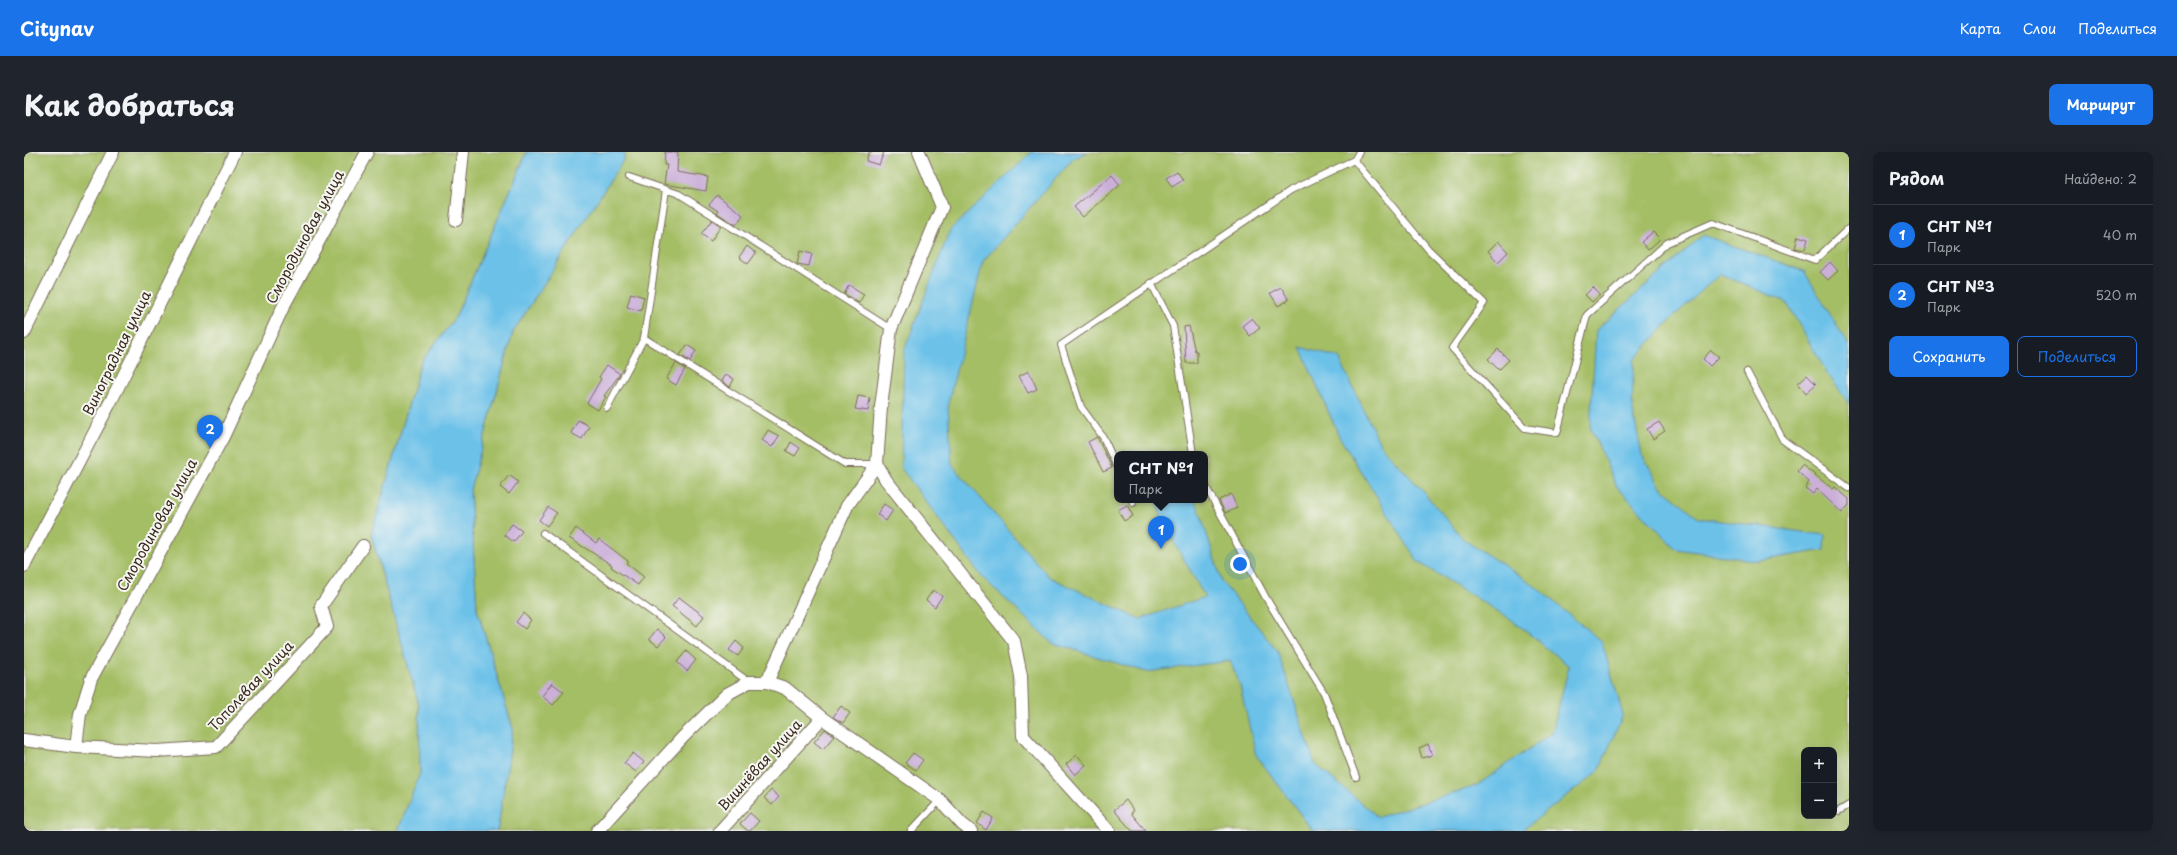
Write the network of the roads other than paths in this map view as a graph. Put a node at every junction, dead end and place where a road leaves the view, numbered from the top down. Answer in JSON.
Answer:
{"nodes":[{"id":1,"x":113,"y":152,"type":"edge"},
{"id":2,"x":235,"y":152,"type":"edge"},
{"id":3,"x":368,"y":152,"type":"edge"},
{"id":4,"x":463,"y":152,"type":"edge"},
{"id":5,"x":1359,"y":152,"type":"edge"},
{"id":6,"x":916,"y":153,"type":"edge"},
{"id":7,"x":1354,"y":160,"type":"junction"},
{"id":8,"x":629,"y":177,"type":"dead end"},
{"id":9,"x":666,"y":190,"type":"junction"},
{"id":10,"x":456,"y":220,"type":"dead end"},
{"id":11,"x":1849,"y":228,"type":"edge"},
{"id":12,"x":1151,"y":283,"type":"junction"},
{"id":13,"x":891,"y":329,"type":"junction"},
{"id":14,"x":24,"y":333,"type":"edge"},
{"id":15,"x":644,"y":338,"type":"junction"},
{"id":16,"x":1747,"y":372,"type":"dead end"},
{"id":17,"x":607,"y":408,"type":"dead end"},
{"id":18,"x":1193,"y":451,"type":"edge"},
{"id":19,"x":1114,"y":461,"type":"edge"},
{"id":20,"x":877,"y":464,"type":"junction"},
{"id":21,"x":1849,"y":488,"type":"edge"},
{"id":22,"x":1208,"y":491,"type":"edge"},
{"id":23,"x":543,"y":533,"type":"dead end"},
{"id":24,"x":363,"y":546,"type":"dead end"},
{"id":25,"x":24,"y":566,"type":"edge"},
{"id":26,"x":749,"y":682,"type":"junction"},
{"id":27,"x":767,"y":682,"type":"junction"},
{"id":28,"x":822,"y":718,"type":"junction"},
{"id":29,"x":24,"y":740,"type":"edge"},
{"id":30,"x":76,"y":747,"type":"junction"},
{"id":31,"x":1356,"y":777,"type":"dead end"},
{"id":32,"x":940,"y":800,"type":"junction"},
{"id":33,"x":1849,"y":805,"type":"edge"},
{"id":34,"x":1839,"y":811,"type":"dead end"},
{"id":35,"x":597,"y":831,"type":"edge"},
{"id":36,"x":720,"y":831,"type":"edge"},
{"id":37,"x":911,"y":831,"type":"edge"},
{"id":38,"x":971,"y":831,"type":"edge"},
{"id":39,"x":1109,"y":831,"type":"edge"}],
"edges":[{"from":1,"to":14,"type":"street"},
{"from":2,"to":25,"type":"street","name":"Виноградная улица"},
{"from":3,"to":30,"type":"street","name":"Смородиновая улица"},
{"from":4,"to":10,"type":"street"},
{"from":5,"to":7,"type":"lane"},
{"from":6,"to":13,"type":"street"},
{"from":7,"to":11,"type":"lane"},
{"from":7,"to":12,"type":"lane"},
{"from":8,"to":9,"type":"lane"},
{"from":9,"to":13,"type":"lane"},
{"from":9,"to":15,"type":"lane"},
{"from":12,"to":18,"type":"lane"},
{"from":12,"to":19,"type":"lane"},
{"from":13,"to":20,"type":"street"},
{"from":15,"to":17,"type":"lane"},
{"from":15,"to":20,"type":"lane"},
{"from":16,"to":21,"type":"lane"},
{"from":20,"to":27,"type":"street"},
{"from":20,"to":39,"type":"street"},
{"from":22,"to":31,"type":"lane"},
{"from":23,"to":26,"type":"lane"},
{"from":24,"to":30,"type":"street","name":"Тополевая улица"},
{"from":26,"to":27,"type":"street"},
{"from":26,"to":35,"type":"street"},
{"from":27,"to":28,"type":"street"},
{"from":28,"to":32,"type":"street"},
{"from":28,"to":36,"type":"street","name":"Вишнёвая улица"},
{"from":29,"to":30,"type":"street","name":"Тополевая улица"},
{"from":32,"to":37,"type":"lane"},
{"from":32,"to":38,"type":"street"},
{"from":33,"to":34,"type":"lane"}]}
